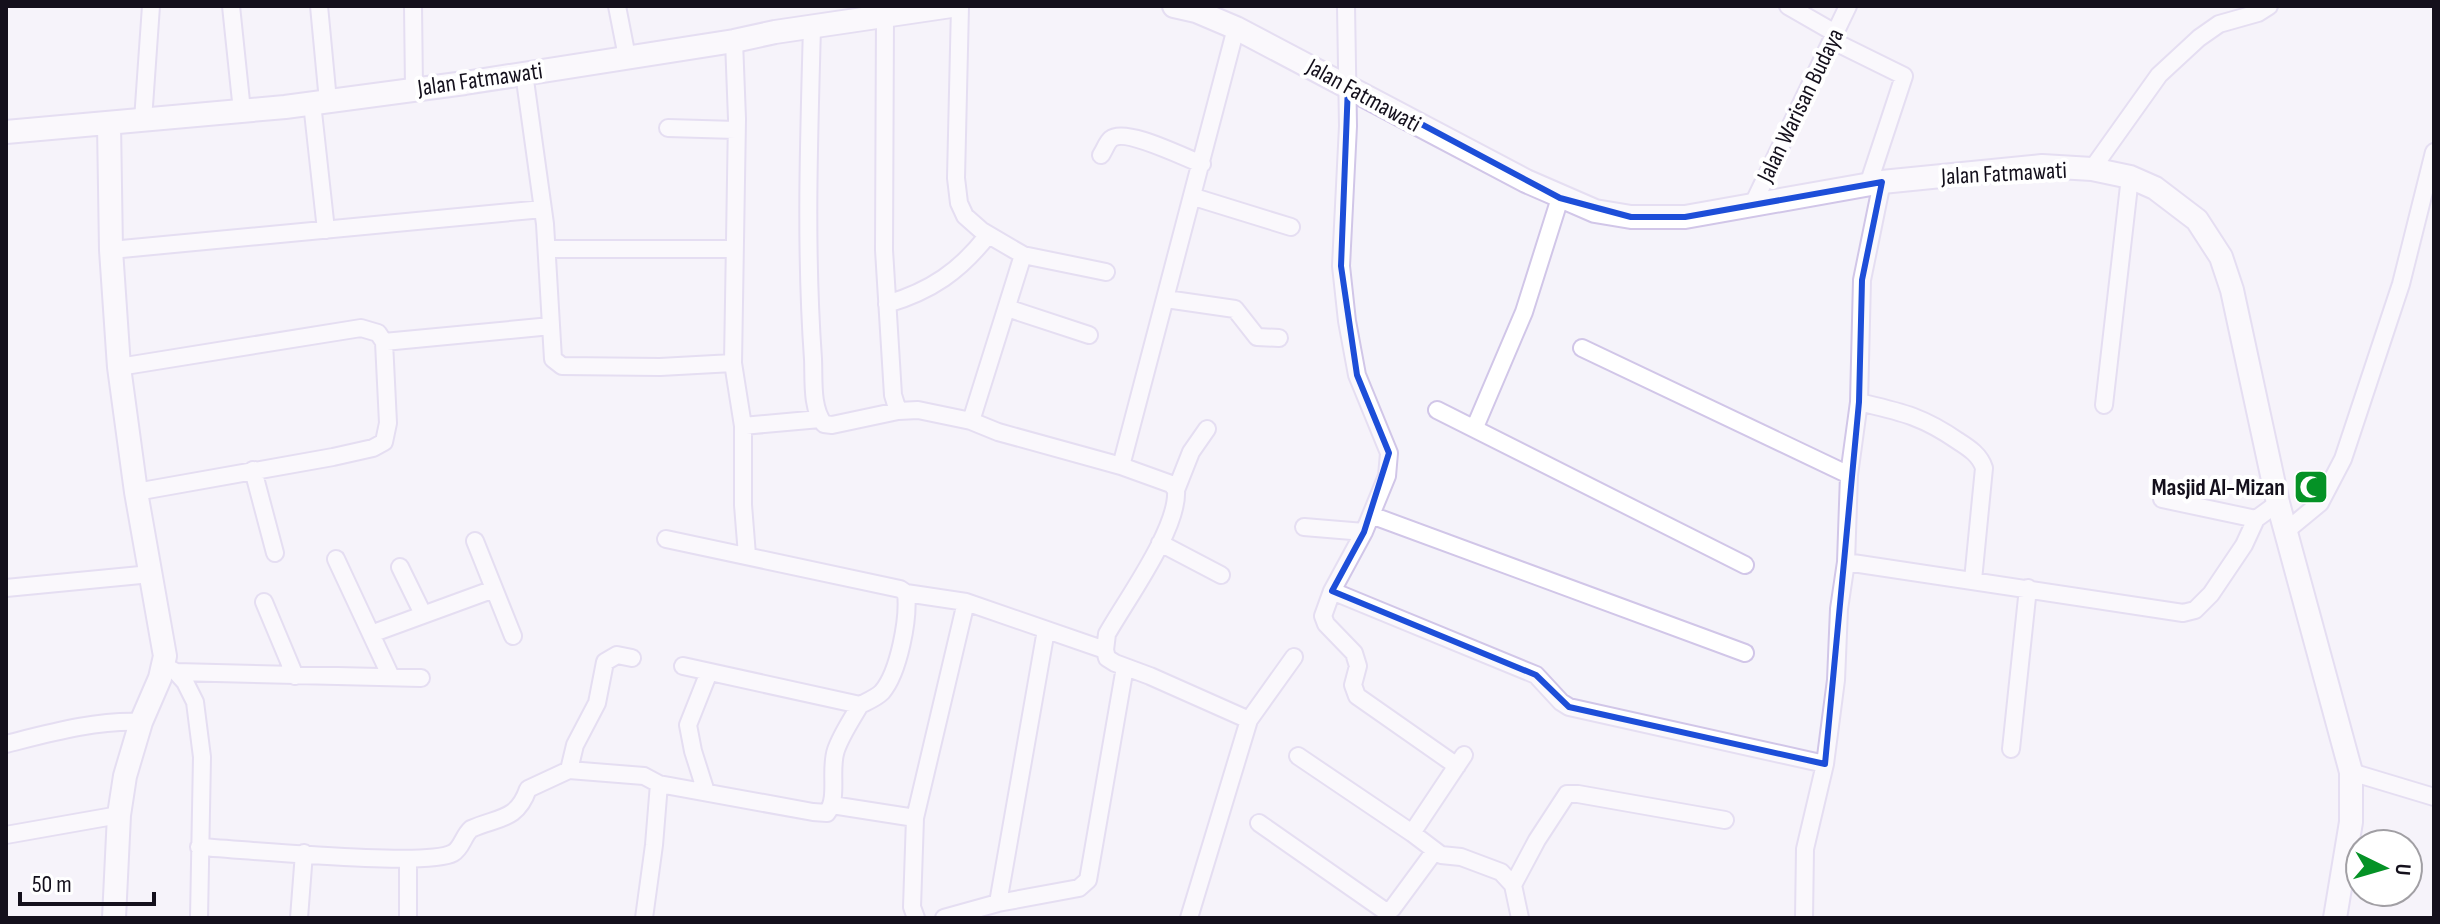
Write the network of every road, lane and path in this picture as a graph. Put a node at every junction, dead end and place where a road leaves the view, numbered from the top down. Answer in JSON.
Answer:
{"nodes":[{"id":1,"x":151,"y":6,"type":"edge"},
{"id":2,"x":231,"y":6,"type":"edge"},
{"id":3,"x":319,"y":6,"type":"edge"},
{"id":4,"x":413,"y":6,"type":"edge"},
{"id":5,"x":617,"y":6,"type":"edge"},
{"id":6,"x":951,"y":6,"type":"edge"},
{"id":7,"x":960,"y":6,"type":"edge"},
{"id":8,"x":1174,"y":6,"type":"edge"},
{"id":9,"x":1346,"y":6,"type":"edge"},
{"id":10,"x":1788,"y":6,"type":"edge"},
{"id":11,"x":1848,"y":6,"type":"edge"},
{"id":12,"x":2269,"y":6,"type":"edge"},
{"id":13,"x":885,"y":16,"type":"junction"},
{"id":14,"x":812,"y":27,"type":"junction"},
{"id":15,"x":1236,"y":28,"type":"junction"},
{"id":16,"x":1834,"y":37,"type":"junction"},
{"id":17,"x":734,"y":41,"type":"junction"},
{"id":18,"x":627,"y":57,"type":"junction"},
{"id":19,"x":524,"y":73,"type":"junction"},
{"id":20,"x":1348,"y":85,"type":"junction"},
{"id":21,"x":414,"y":88,"type":"junction"},
{"id":22,"x":320,"y":102,"type":"junction"},
{"id":23,"x":242,"y":111,"type":"junction"},
{"id":24,"x":143,"y":120,"type":"junction"},
{"id":25,"x":109,"y":124,"type":"junction"},
{"id":26,"x":668,"y":128,"type":"dead end"},
{"id":27,"x":736,"y":130,"type":"junction"},
{"id":28,"x":6,"y":132,"type":"edge"},
{"id":29,"x":2434,"y":152,"type":"edge"},
{"id":30,"x":1101,"y":155,"type":"dead end"},
{"id":31,"x":1202,"y":164,"type":"junction"},
{"id":32,"x":2092,"y":169,"type":"junction"},
{"id":33,"x":2130,"y":177,"type":"junction"},
{"id":34,"x":1875,"y":184,"type":"junction"},
{"id":35,"x":1194,"y":197,"type":"junction"},
{"id":36,"x":1560,"y":198,"type":"junction"},
{"id":37,"x":1753,"y":204,"type":"junction"},
{"id":38,"x":543,"y":209,"type":"junction"},
{"id":39,"x":1291,"y":227,"type":"dead end"},
{"id":40,"x":326,"y":230,"type":"junction"},
{"id":41,"x":988,"y":235,"type":"junction"},
{"id":42,"x":547,"y":249,"type":"junction"},
{"id":43,"x":734,"y":249,"type":"junction"},
{"id":44,"x":111,"y":250,"type":"junction"},
{"id":45,"x":1023,"y":255,"type":"junction"},
{"id":46,"x":1106,"y":272,"type":"dead end"},
{"id":47,"x":1166,"y":299,"type":"junction"},
{"id":48,"x":887,"y":304,"type":"junction"},
{"id":49,"x":1007,"y":308,"type":"junction"},
{"id":50,"x":551,"y":326,"type":"junction"},
{"id":51,"x":1089,"y":335,"type":"dead end"},
{"id":52,"x":1279,"y":338,"type":"dead end"},
{"id":53,"x":384,"y":342,"type":"junction"},
{"id":54,"x":1582,"y":348,"type":"dead end"},
{"id":55,"x":733,"y":363,"type":"junction"},
{"id":56,"x":119,"y":367,"type":"junction"},
{"id":57,"x":1859,"y":402,"type":"junction"},
{"id":58,"x":2104,"y":405,"type":"dead end"},
{"id":59,"x":1437,"y":410,"type":"dead end"},
{"id":60,"x":898,"y":411,"type":"junction"},
{"id":61,"x":820,"y":419,"type":"junction"},
{"id":62,"x":971,"y":421,"type":"junction"},
{"id":63,"x":743,"y":426,"type":"junction"},
{"id":64,"x":1475,"y":427,"type":"junction"},
{"id":65,"x":1207,"y":429,"type":"dead end"},
{"id":66,"x":1121,"y":466,"type":"junction"},
{"id":67,"x":253,"y":470,"type":"junction"},
{"id":68,"x":1849,"y":475,"type":"junction"},
{"id":69,"x":1176,"y":490,"type":"junction"},
{"id":70,"x":136,"y":492,"type":"junction"},
{"id":71,"x":2162,"y":499,"type":"dead end"},
{"id":72,"x":2278,"y":503,"type":"junction"},
{"id":73,"x":1371,"y":515,"type":"junction"},
{"id":74,"x":2256,"y":519,"type":"junction"},
{"id":75,"x":1304,"y":527,"type":"dead end"},
{"id":76,"x":2286,"y":531,"type":"junction"},
{"id":77,"x":1364,"y":532,"type":"junction"},
{"id":78,"x":666,"y":539,"type":"dead end"},
{"id":79,"x":475,"y":541,"type":"dead end"},
{"id":80,"x":1160,"y":543,"type":"junction"},
{"id":81,"x":275,"y":553,"type":"dead end"},
{"id":82,"x":747,"y":555,"type":"junction"},
{"id":83,"x":336,"y":559,"type":"dead end"},
{"id":84,"x":1846,"y":562,"type":"junction"},
{"id":85,"x":1745,"y":565,"type":"dead end"},
{"id":86,"x":400,"y":567,"type":"dead end"},
{"id":87,"x":151,"y":574,"type":"junction"},
{"id":88,"x":1221,"y":575,"type":"dead end"},
{"id":89,"x":1973,"y":580,"type":"junction"},
{"id":90,"x":6,"y":588,"type":"edge"},
{"id":91,"x":2028,"y":588,"type":"junction"},
{"id":92,"x":494,"y":589,"type":"junction"},
{"id":93,"x":1332,"y":591,"type":"junction"},
{"id":94,"x":906,"y":593,"type":"junction"},
{"id":95,"x":264,"y":602,"type":"dead end"},
{"id":96,"x":966,"y":602,"type":"junction"},
{"id":97,"x":423,"y":614,"type":"junction"},
{"id":98,"x":1046,"y":630,"type":"junction"},
{"id":99,"x":371,"y":634,"type":"junction"},
{"id":100,"x":513,"y":636,"type":"dead end"},
{"id":101,"x":1105,"y":650,"type":"junction"},
{"id":102,"x":1745,"y":653,"type":"dead end"},
{"id":103,"x":1294,"y":657,"type":"dead end"},
{"id":104,"x":632,"y":658,"type":"dead end"},
{"id":105,"x":683,"y":666,"type":"dead end"},
{"id":106,"x":1125,"y":667,"type":"junction"},
{"id":107,"x":170,"y":669,"type":"junction"},
{"id":108,"x":709,"y":672,"type":"junction"},
{"id":109,"x":295,"y":676,"type":"junction"},
{"id":110,"x":391,"y":677,"type":"junction"},
{"id":111,"x":421,"y":678,"type":"dead end"},
{"id":112,"x":860,"y":705,"type":"junction"},
{"id":113,"x":1249,"y":720,"type":"junction"},
{"id":114,"x":141,"y":722,"type":"junction"},
{"id":115,"x":6,"y":744,"type":"edge"},
{"id":116,"x":2011,"y":749,"type":"dead end"},
{"id":117,"x":1298,"y":756,"type":"dead end"},
{"id":118,"x":1825,"y":764,"type":"junction"},
{"id":119,"x":569,"y":770,"type":"junction"},
{"id":120,"x":2351,"y":772,"type":"junction"},
{"id":121,"x":659,"y":784,"type":"junction"},
{"id":122,"x":706,"y":792,"type":"junction"},
{"id":123,"x":2432,"y":794,"type":"edge"},
{"id":124,"x":832,"y":805,"type":"junction"},
{"id":125,"x":119,"y":815,"type":"junction"},
{"id":126,"x":915,"y":818,"type":"junction"},
{"id":127,"x":1725,"y":820,"type":"dead end"},
{"id":128,"x":1259,"y":823,"type":"dead end"},
{"id":129,"x":1412,"y":833,"type":"junction"},
{"id":130,"x":6,"y":835,"type":"edge"},
{"id":131,"x":199,"y":847,"type":"junction"},
{"id":132,"x":1434,"y":852,"type":"junction"},
{"id":133,"x":304,"y":853,"type":"junction"},
{"id":134,"x":408,"y":859,"type":"junction"},
{"id":135,"x":1513,"y":885,"type":"junction"},
{"id":136,"x":998,"y":903,"type":"junction"},
{"id":137,"x":114,"y":918,"type":"edge"},
{"id":138,"x":199,"y":918,"type":"edge"},
{"id":139,"x":299,"y":918,"type":"edge"},
{"id":140,"x":408,"y":918,"type":"edge"},
{"id":141,"x":644,"y":918,"type":"edge"},
{"id":142,"x":916,"y":918,"type":"edge"},
{"id":143,"x":944,"y":918,"type":"edge"},
{"id":144,"x":1189,"y":918,"type":"edge"},
{"id":145,"x":1520,"y":918,"type":"edge"},
{"id":146,"x":1804,"y":918,"type":"edge"},
{"id":147,"x":2335,"y":918,"type":"edge"}],
"edges":[{"from":1,"to":24,"type":"street"},
{"from":2,"to":23,"type":"street"},
{"from":3,"to":22,"type":"street"},
{"from":4,"to":21,"type":"street"},
{"from":5,"to":18,"type":"street"},
{"from":6,"to":13,"type":"street","name":"Jalan Fatmawati"},
{"from":7,"to":41,"type":"street"},
{"from":8,"to":15,"type":"street","name":"Jalan Fatmawati"},
{"from":9,"to":20,"type":"street"},
{"from":10,"to":16,"type":"street"},
{"from":11,"to":16,"type":"street","name":"Jalan Warisan Budaya"},
{"from":12,"to":32,"type":"street"},
{"from":13,"to":14,"type":"street","name":"Jalan Fatmawati"},
{"from":13,"to":48,"type":"street"},
{"from":14,"to":17,"type":"street","name":"Jalan Fatmawati"},
{"from":14,"to":61,"type":"street"},
{"from":15,"to":20,"type":"street","name":"Jalan Fatmawati"},
{"from":15,"to":31,"type":"street"},
{"from":16,"to":34,"type":"street"},
{"from":16,"to":37,"type":"street","name":"Jalan Warisan Budaya"},
{"from":17,"to":18,"type":"street","name":"Jalan Fatmawati"},
{"from":17,"to":27,"type":"street"},
{"from":18,"to":19,"type":"street","name":"Jalan Fatmawati"},
{"from":19,"to":21,"type":"street","name":"Jalan Fatmawati"},
{"from":19,"to":38,"type":"street"},
{"from":20,"to":36,"type":"street","name":"Jalan Fatmawati"},
{"from":20,"to":73,"type":"street"},
{"from":21,"to":22,"type":"street","name":"Jalan Fatmawati"},
{"from":22,"to":23,"type":"street","name":"Jalan Fatmawati"},
{"from":22,"to":40,"type":"street"},
{"from":23,"to":24,"type":"street","name":"Jalan Fatmawati"},
{"from":24,"to":25,"type":"street","name":"Jalan Fatmawati"},
{"from":25,"to":28,"type":"street","name":"Jalan Fatmawati"},
{"from":25,"to":44,"type":"street"},
{"from":26,"to":27,"type":"street"},
{"from":27,"to":43,"type":"street"},
{"from":29,"to":76,"type":"street"},
{"from":30,"to":31,"type":"street"},
{"from":31,"to":35,"type":"street"},
{"from":32,"to":33,"type":"street","name":"Jalan Fatmawati"},
{"from":32,"to":34,"type":"street","name":"Jalan Fatmawati"},
{"from":33,"to":58,"type":"street"},
{"from":33,"to":72,"type":"street","name":"Jalan Fatmawati"},
{"from":34,"to":37,"type":"street","name":"Jalan Fatmawati"},
{"from":34,"to":57,"type":"street"},
{"from":35,"to":39,"type":"street"},
{"from":35,"to":47,"type":"street"},
{"from":36,"to":37,"type":"street","name":"Jalan Fatmawati"},
{"from":36,"to":64,"type":"street"},
{"from":38,"to":40,"type":"street"},
{"from":38,"to":42,"type":"street"},
{"from":40,"to":44,"type":"street"},
{"from":41,"to":45,"type":"street"},
{"from":41,"to":48,"type":"street"},
{"from":42,"to":43,"type":"street"},
{"from":42,"to":50,"type":"street"},
{"from":43,"to":55,"type":"street"},
{"from":44,"to":56,"type":"street"},
{"from":45,"to":46,"type":"street"},
{"from":45,"to":49,"type":"street"},
{"from":47,"to":52,"type":"street"},
{"from":47,"to":66,"type":"street"},
{"from":48,"to":60,"type":"street"},
{"from":49,"to":51,"type":"street"},
{"from":49,"to":62,"type":"street"},
{"from":50,"to":53,"type":"street"},
{"from":50,"to":55,"type":"street"},
{"from":53,"to":56,"type":"street"},
{"from":53,"to":67,"type":"street"},
{"from":54,"to":68,"type":"street"},
{"from":55,"to":63,"type":"street"},
{"from":56,"to":70,"type":"street"},
{"from":57,"to":68,"type":"street"},
{"from":57,"to":89,"type":"street"},
{"from":59,"to":64,"type":"street"},
{"from":60,"to":61,"type":"street"},
{"from":60,"to":62,"type":"street"},
{"from":61,"to":63,"type":"street"},
{"from":62,"to":66,"type":"street"},
{"from":63,"to":82,"type":"street"},
{"from":64,"to":85,"type":"street"},
{"from":65,"to":69,"type":"street"},
{"from":66,"to":69,"type":"street"},
{"from":67,"to":70,"type":"street"},
{"from":67,"to":81,"type":"street"},
{"from":68,"to":84,"type":"street"},
{"from":69,"to":80,"type":"street"},
{"from":70,"to":87,"type":"street"},
{"from":71,"to":74,"type":"street"},
{"from":72,"to":74,"type":"street"},
{"from":72,"to":76,"type":"street","name":"Jalan Fatmawati"},
{"from":73,"to":77,"type":"street"},
{"from":73,"to":102,"type":"street"},
{"from":74,"to":91,"type":"street"},
{"from":75,"to":77,"type":"street"},
{"from":76,"to":120,"type":"street","name":"Jalan Fatmawati"},
{"from":77,"to":93,"type":"street"},
{"from":78,"to":82,"type":"street"},
{"from":79,"to":92,"type":"street"},
{"from":80,"to":88,"type":"street"},
{"from":80,"to":101,"type":"street"},
{"from":82,"to":94,"type":"street"},
{"from":83,"to":99,"type":"street"},
{"from":84,"to":89,"type":"street"},
{"from":84,"to":118,"type":"street"},
{"from":86,"to":97,"type":"street"},
{"from":87,"to":90,"type":"street"},
{"from":87,"to":107,"type":"street"},
{"from":89,"to":91,"type":"street"},
{"from":91,"to":116,"type":"street"},
{"from":92,"to":97,"type":"street"},
{"from":92,"to":100,"type":"street"},
{"from":93,"to":118,"type":"street"},
{"from":93,"to":129,"type":"street"},
{"from":94,"to":96,"type":"street"},
{"from":94,"to":112,"type":"street"},
{"from":95,"to":109,"type":"street"},
{"from":96,"to":98,"type":"street"},
{"from":96,"to":126,"type":"street"},
{"from":97,"to":99,"type":"street"},
{"from":98,"to":101,"type":"street"},
{"from":98,"to":136,"type":"street"},
{"from":99,"to":110,"type":"street"},
{"from":101,"to":106,"type":"street"},
{"from":103,"to":113,"type":"street"},
{"from":104,"to":119,"type":"street"},
{"from":105,"to":108,"type":"street"},
{"from":106,"to":113,"type":"street"},
{"from":106,"to":136,"type":"street"},
{"from":107,"to":109,"type":"street"},
{"from":107,"to":114,"type":"street"},
{"from":107,"to":131,"type":"street"},
{"from":108,"to":112,"type":"street"},
{"from":108,"to":122,"type":"street"},
{"from":109,"to":110,"type":"street"},
{"from":110,"to":111,"type":"street"},
{"from":112,"to":124,"type":"street"},
{"from":113,"to":144,"type":"street"},
{"from":114,"to":115,"type":"street"},
{"from":114,"to":125,"type":"street"},
{"from":117,"to":129,"type":"street"},
{"from":118,"to":146,"type":"street"},
{"from":119,"to":121,"type":"street"},
{"from":119,"to":134,"type":"street"},
{"from":120,"to":123,"type":"street"},
{"from":120,"to":147,"type":"street","name":"Jalan Fatmawati"},
{"from":121,"to":122,"type":"street"},
{"from":121,"to":141,"type":"street"},
{"from":122,"to":124,"type":"street"},
{"from":124,"to":126,"type":"street"},
{"from":125,"to":130,"type":"street"},
{"from":125,"to":137,"type":"street"},
{"from":126,"to":142,"type":"street"},
{"from":127,"to":135,"type":"street"},
{"from":128,"to":132,"type":"street"},
{"from":129,"to":132,"type":"street"},
{"from":131,"to":133,"type":"street"},
{"from":131,"to":138,"type":"street"},
{"from":132,"to":135,"type":"street"},
{"from":133,"to":134,"type":"street"},
{"from":133,"to":139,"type":"street"},
{"from":134,"to":140,"type":"street"},
{"from":135,"to":145,"type":"street"},
{"from":136,"to":143,"type":"street"}]}
